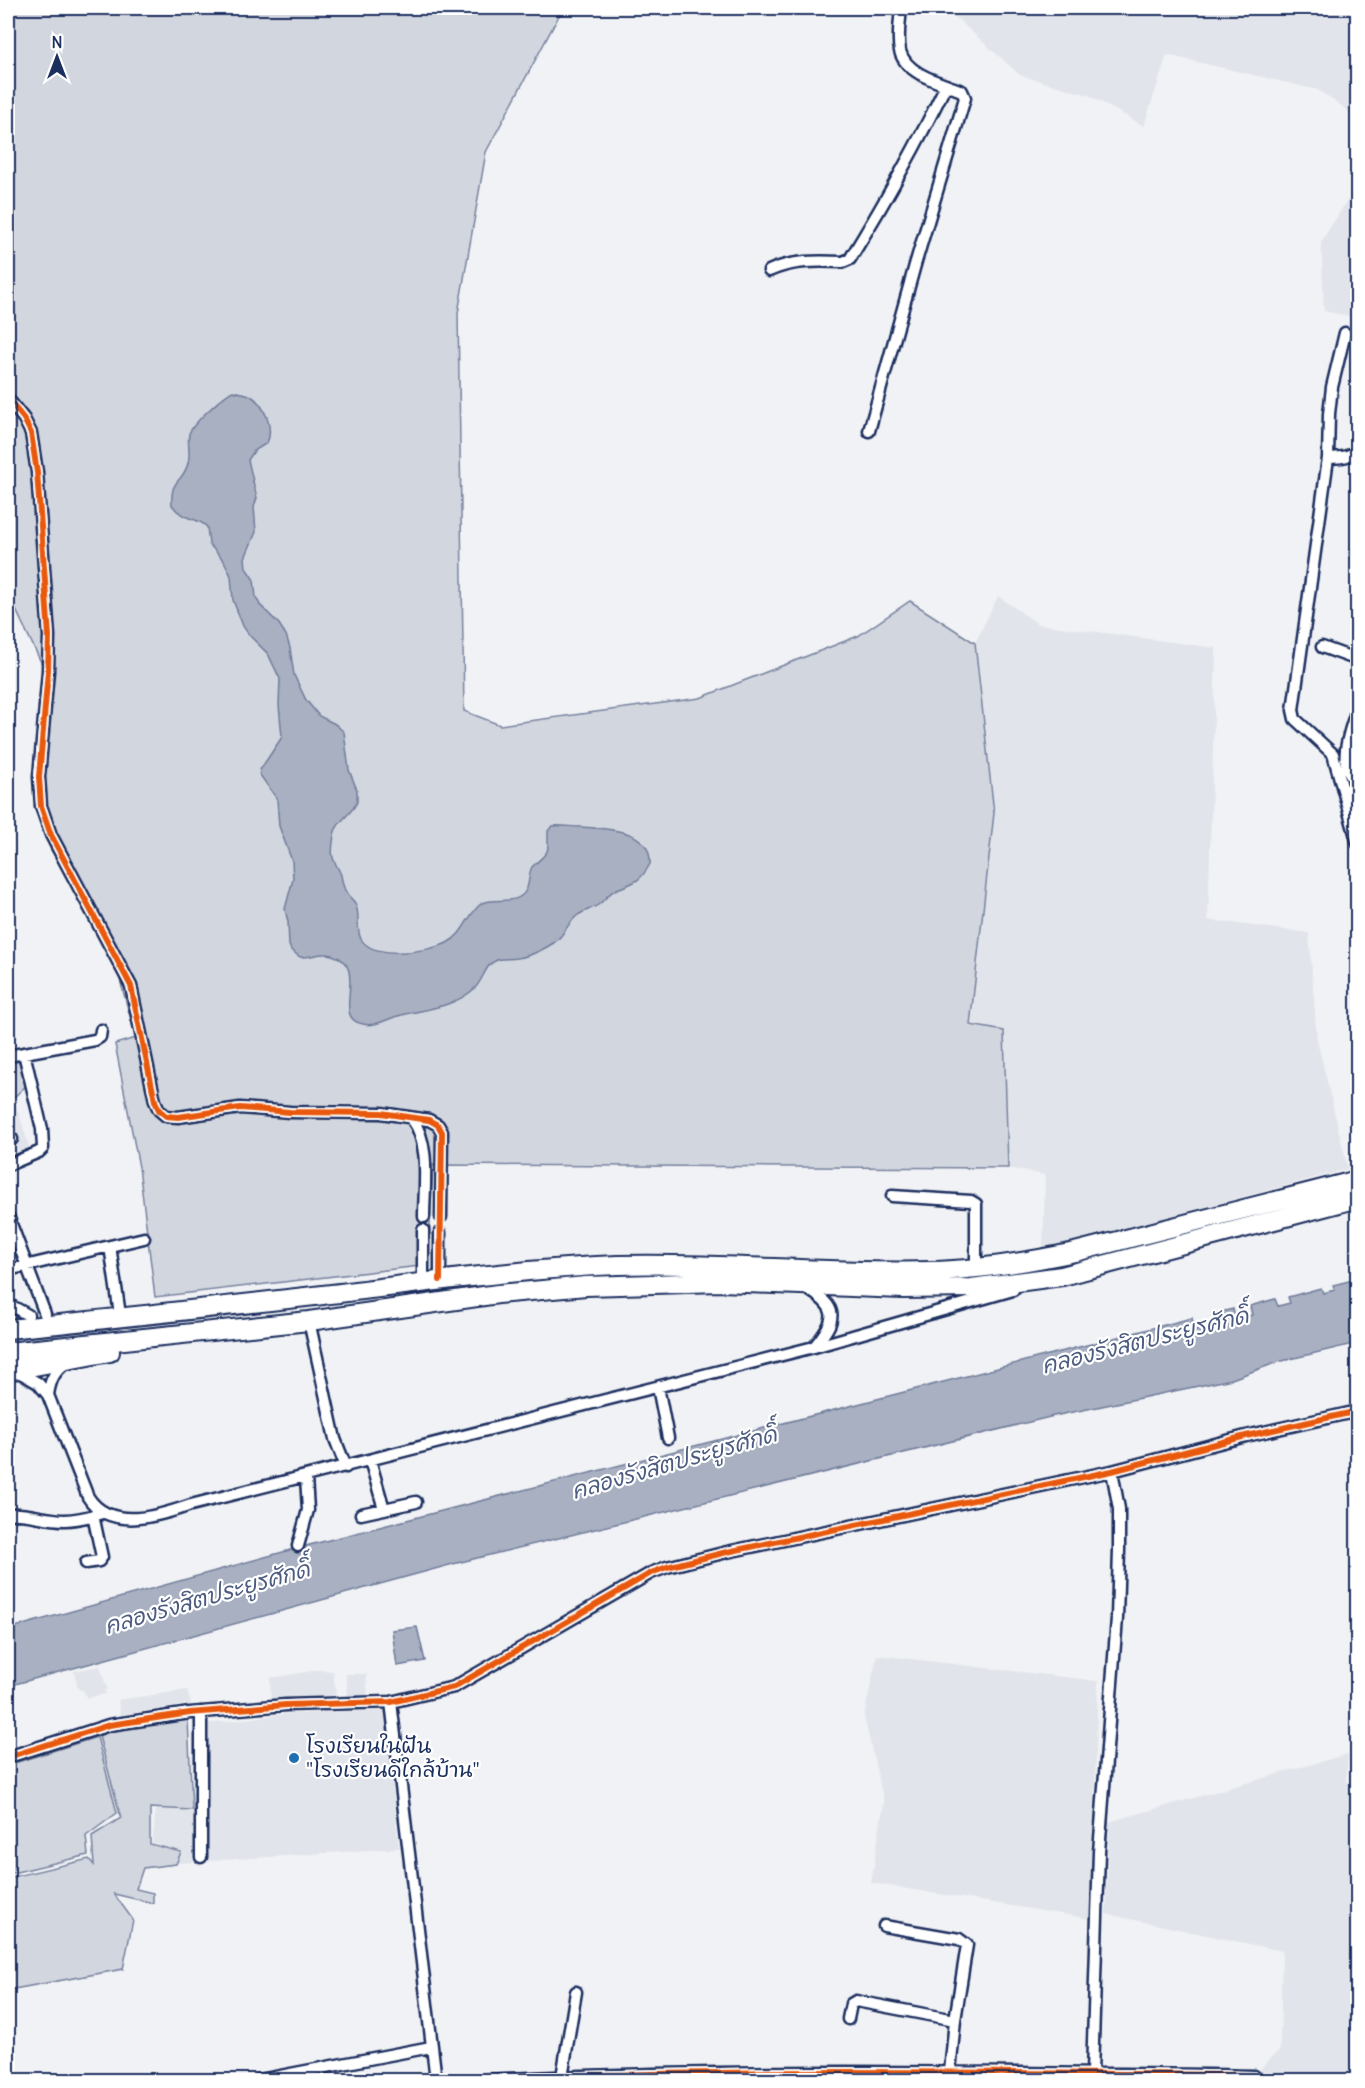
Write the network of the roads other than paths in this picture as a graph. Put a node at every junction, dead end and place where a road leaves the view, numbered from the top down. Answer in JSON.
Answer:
{"nodes":[{"id":1,"x":902,"y":8,"type":"edge"},
{"id":2,"x":946,"y":85,"type":"junction"},
{"id":3,"x":769,"y":271,"type":"dead end"},
{"id":4,"x":1346,"y":333,"type":"dead end"},
{"id":5,"x":8,"y":399,"type":"edge"},
{"id":6,"x":869,"y":431,"type":"dead end"},
{"id":7,"x":1358,"y":446,"type":"edge"},
{"id":8,"x":1328,"y":458,"type":"junction"},
{"id":9,"x":1322,"y":647,"type":"dead end"},
{"id":10,"x":1358,"y":660,"type":"edge"},
{"id":11,"x":1358,"y":706,"type":"edge"},
{"id":12,"x":1358,"y":783,"type":"edge"},
{"id":13,"x":1358,"y":844,"type":"edge"},
{"id":14,"x":101,"y":1030,"type":"dead end"},
{"id":15,"x":24,"y":1053,"type":"junction"},
{"id":16,"x":8,"y":1056,"type":"edge"},
{"id":17,"x":412,"y":1119,"type":"junction"},
{"id":18,"x":8,"y":1165,"type":"edge"},
{"id":19,"x":1358,"y":1180,"type":"edge"},
{"id":20,"x":892,"y":1196,"type":"dead end"},
{"id":21,"x":1358,"y":1198,"type":"edge"},
{"id":22,"x":8,"y":1216,"type":"edge"},
{"id":23,"x":424,"y":1217,"type":"dead end"},
{"id":24,"x":441,"y":1217,"type":"dead end"},
{"id":25,"x":423,"y":1230,"type":"dead end"},
{"id":26,"x":440,"y":1232,"type":"dead end"},
{"id":27,"x":144,"y":1238,"type":"dead end"},
{"id":28,"x":110,"y":1246,"type":"junction"},
{"id":29,"x":26,"y":1264,"type":"junction"},
{"id":30,"x":976,"y":1268,"type":"junction"},
{"id":31,"x":8,"y":1270,"type":"edge"},
{"id":32,"x":1062,"y":1276,"type":"junction"},
{"id":33,"x":432,"y":1282,"type":"junction"},
{"id":34,"x":802,"y":1286,"type":"junction"},
{"id":35,"x":8,"y":1304,"type":"edge"},
{"id":36,"x":118,"y":1308,"type":"junction"},
{"id":37,"x":199,"y":1310,"type":"junction"},
{"id":38,"x":37,"y":1314,"type":"junction"},
{"id":39,"x":8,"y":1317,"type":"edge"},
{"id":40,"x":309,"y":1321,"type":"junction"},
{"id":41,"x":8,"y":1329,"type":"edge"},
{"id":42,"x":203,"y":1333,"type":"junction"},
{"id":43,"x":814,"y":1347,"type":"junction"},
{"id":44,"x":8,"y":1352,"type":"edge"},
{"id":45,"x":81,"y":1358,"type":"junction"},
{"id":46,"x":12,"y":1371,"type":"edge"},
{"id":47,"x":658,"y":1387,"type":"junction"},
{"id":48,"x":48,"y":1395,"type":"junction"},
{"id":49,"x":1358,"y":1411,"type":"edge"},
{"id":50,"x":668,"y":1438,"type":"dead end"},
{"id":51,"x":370,"y":1460,"type":"junction"},
{"id":52,"x":346,"y":1467,"type":"junction"},
{"id":53,"x":1112,"y":1471,"type":"junction"},
{"id":54,"x":306,"y":1476,"type":"junction"},
{"id":55,"x":416,"y":1503,"type":"dead end"},
{"id":56,"x":384,"y":1509,"type":"junction"},
{"id":57,"x":8,"y":1514,"type":"edge"},
{"id":58,"x":98,"y":1514,"type":"junction"},
{"id":59,"x":361,"y":1514,"type":"dead end"},
{"id":60,"x":298,"y":1546,"type":"dead end"},
{"id":61,"x":86,"y":1563,"type":"dead end"},
{"id":62,"x":391,"y":1702,"type":"junction"},
{"id":63,"x":201,"y":1712,"type":"junction"},
{"id":64,"x":8,"y":1757,"type":"edge"},
{"id":65,"x":201,"y":1857,"type":"dead end"},
{"id":66,"x":884,"y":1926,"type":"dead end"},
{"id":67,"x":576,"y":1992,"type":"dead end"},
{"id":68,"x":848,"y":2019,"type":"dead end"},
{"id":69,"x":955,"y":2020,"type":"junction"},
{"id":70,"x":431,"y":2047,"type":"junction"},
{"id":71,"x":954,"y":2072,"type":"junction"},
{"id":72,"x":1092,"y":2074,"type":"junction"},
{"id":73,"x":562,"y":2076,"type":"junction"},
{"id":74,"x":740,"y":2076,"type":"edge"},
{"id":75,"x":1254,"y":2076,"type":"dead end"},
{"id":76,"x":603,"y":2078,"type":"edge"},
{"id":77,"x":259,"y":2080,"type":"edge"},
{"id":78,"x":436,"y":2080,"type":"edge"},
{"id":79,"x":486,"y":2080,"type":"edge"},
{"id":80,"x":971,"y":2080,"type":"edge"}],
"edges":[{"from":1,"to":2,"type":"street"},
{"from":2,"to":3,"type":"street"},
{"from":2,"to":6,"type":"street"},
{"from":4,"to":8,"type":"street"},
{"from":5,"to":17,"type":"street"},
{"from":7,"to":8,"type":"street"},
{"from":8,"to":13,"type":"street"},
{"from":9,"to":10,"type":"street"},
{"from":11,"to":12,"type":"street"},
{"from":14,"to":15,"type":"street"},
{"from":15,"to":16,"type":"street"},
{"from":15,"to":18,"type":"street"},
{"from":17,"to":23,"type":"street"},
{"from":17,"to":24,"type":"street"},
{"from":19,"to":30,"type":"main road"},
{"from":20,"to":30,"type":"street"},
{"from":21,"to":32,"type":"main road"},
{"from":22,"to":29,"type":"street"},
{"from":25,"to":33,"type":"street"},
{"from":26,"to":33,"type":"street"},
{"from":27,"to":28,"type":"street"},
{"from":28,"to":29,"type":"street"},
{"from":28,"to":36,"type":"street"},
{"from":29,"to":31,"type":"street"},
{"from":29,"to":38,"type":"street"},
{"from":30,"to":33,"type":"main road"},
{"from":32,"to":34,"type":"main road"},
{"from":32,"to":43,"type":"street"},
{"from":33,"to":37,"type":"main road"},
{"from":34,"to":40,"type":"main road"},
{"from":34,"to":43,"type":"street"},
{"from":35,"to":38,"type":"street"},
{"from":36,"to":37,"type":"main road"},
{"from":36,"to":38,"type":"main road"},
{"from":37,"to":41,"type":"main road"},
{"from":38,"to":39,"type":"main road"},
{"from":40,"to":42,"type":"main road"},
{"from":40,"to":52,"type":"street"},
{"from":42,"to":44,"type":"main road"},
{"from":42,"to":45,"type":"main road"},
{"from":43,"to":47,"type":"street"},
{"from":45,"to":46,"type":"main road"},
{"from":45,"to":48,"type":"street"},
{"from":46,"to":48,"type":"street"},
{"from":47,"to":50,"type":"street"},
{"from":47,"to":51,"type":"street"},
{"from":48,"to":58,"type":"street"},
{"from":49,"to":53,"type":"street"},
{"from":51,"to":52,"type":"street"},
{"from":51,"to":56,"type":"street"},
{"from":52,"to":54,"type":"street"},
{"from":53,"to":62,"type":"street"},
{"from":53,"to":72,"type":"street"},
{"from":54,"to":58,"type":"street"},
{"from":54,"to":60,"type":"street"},
{"from":55,"to":56,"type":"street"},
{"from":56,"to":59,"type":"street"},
{"from":57,"to":58,"type":"street"},
{"from":58,"to":61,"type":"street"},
{"from":62,"to":63,"type":"street"},
{"from":62,"to":70,"type":"street"},
{"from":63,"to":64,"type":"street"},
{"from":63,"to":65,"type":"street"},
{"from":66,"to":69,"type":"street"},
{"from":67,"to":73,"type":"street"},
{"from":68,"to":69,"type":"street"},
{"from":69,"to":71,"type":"street"},
{"from":70,"to":77,"type":"street"},
{"from":70,"to":78,"type":"street"},
{"from":71,"to":72,"type":"street"},
{"from":71,"to":74,"type":"street"},
{"from":71,"to":80,"type":"street"},
{"from":72,"to":75,"type":"street"},
{"from":73,"to":76,"type":"street"},
{"from":73,"to":79,"type":"street"},
{"from":74,"to":76,"type":"street"}]}
